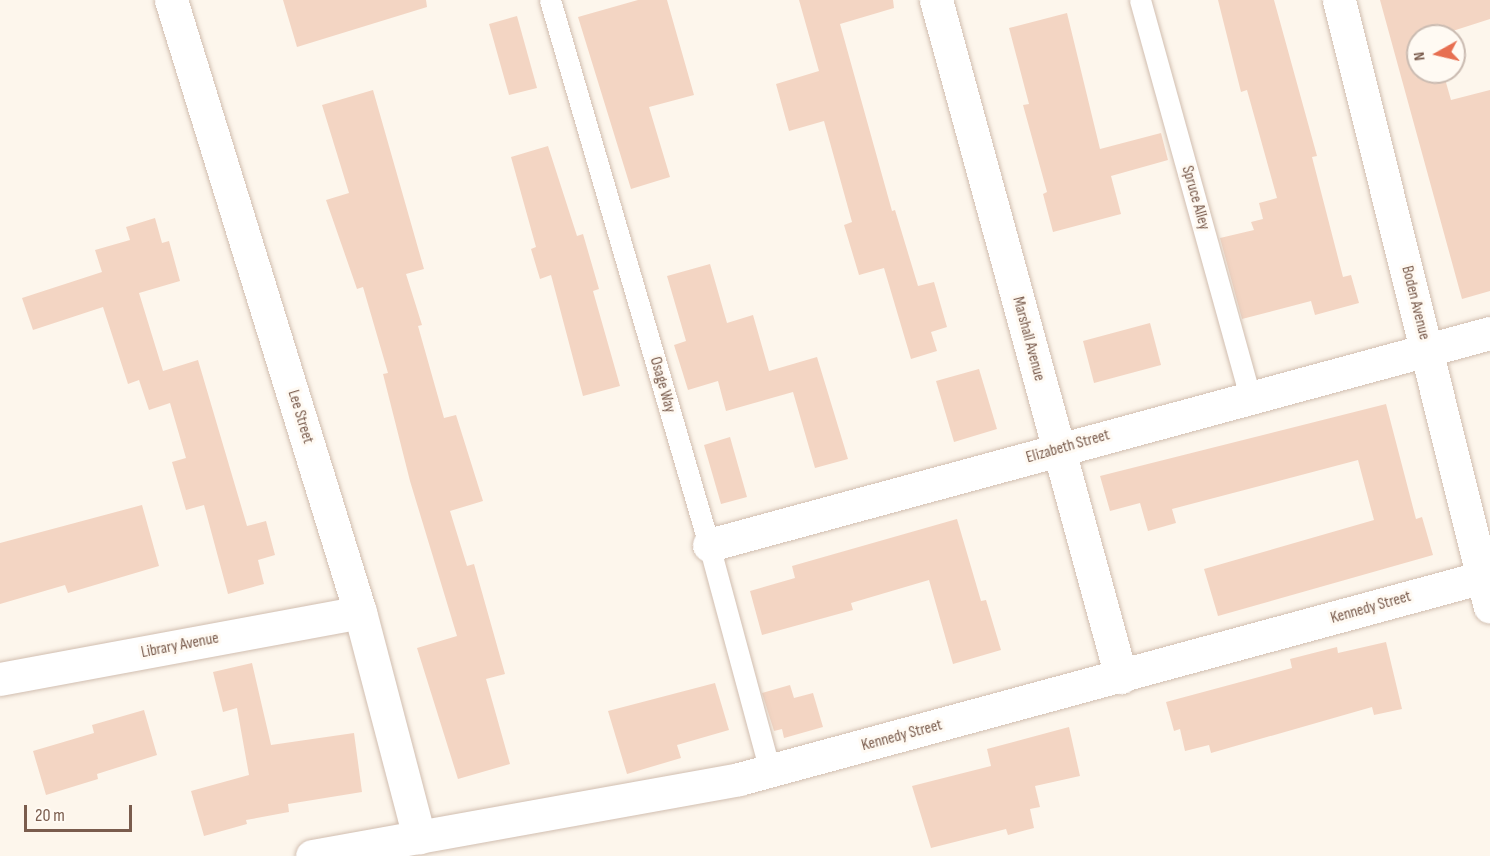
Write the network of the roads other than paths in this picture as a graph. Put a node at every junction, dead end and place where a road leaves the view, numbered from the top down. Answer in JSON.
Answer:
{"nodes":[{"id":1,"x":171,"y":0,"type":"edge"},
{"id":2,"x":550,"y":0,"type":"edge"},
{"id":3,"x":936,"y":0,"type":"edge"},
{"id":4,"x":1140,"y":0,"type":"edge"},
{"id":5,"x":1339,"y":0,"type":"edge"},
{"id":6,"x":1490,"y":333,"type":"edge"},
{"id":7,"x":1426,"y":349,"type":"junction"},
{"id":8,"x":1250,"y":396,"type":"junction"},
{"id":9,"x":1059,"y":450,"type":"junction"},
{"id":10,"x":709,"y":545,"type":"junction"},
{"id":11,"x":1486,"y":592,"type":"edge"},
{"id":12,"x":360,"y":612,"type":"junction"},
{"id":13,"x":1121,"y":677,"type":"junction"},
{"id":14,"x":0,"y":679,"type":"edge"},
{"id":15,"x":770,"y":771,"type":"junction"},
{"id":16,"x":419,"y":837,"type":"junction"},
{"id":17,"x":312,"y":856,"type":"edge"}],
"edges":[{"from":1,"to":12,"type":"street","name":"Lee Street"},
{"from":2,"to":10,"type":"lane","name":"Osage Way"},
{"from":3,"to":9,"type":"street","name":"Marshall Avenue"},
{"from":4,"to":8,"type":"lane","name":"Spruce Alley"},
{"from":5,"to":7,"type":"street","name":"Boden Avenue"},
{"from":6,"to":7,"type":"street","name":"Elizabeth Street"},
{"from":7,"to":8,"type":"street","name":"Elizabeth Street"},
{"from":7,"to":11,"type":"street","name":"Boden Avenue"},
{"from":8,"to":9,"type":"street","name":"Elizabeth Street"},
{"from":9,"to":10,"type":"street","name":"Elizabeth Street"},
{"from":9,"to":13,"type":"street","name":"Marshall Avenue"},
{"from":10,"to":15,"type":"lane","name":"Osage Way"},
{"from":11,"to":13,"type":"street","name":"Kennedy Street"},
{"from":12,"to":14,"type":"street","name":"Library Avenue"},
{"from":12,"to":16,"type":"street","name":"Lee Street"},
{"from":13,"to":15,"type":"street","name":"Kennedy Street"},
{"from":15,"to":16,"type":"street","name":"Kennedy Street"},
{"from":16,"to":17,"type":"street","name":"Kennedy Street"}]}
